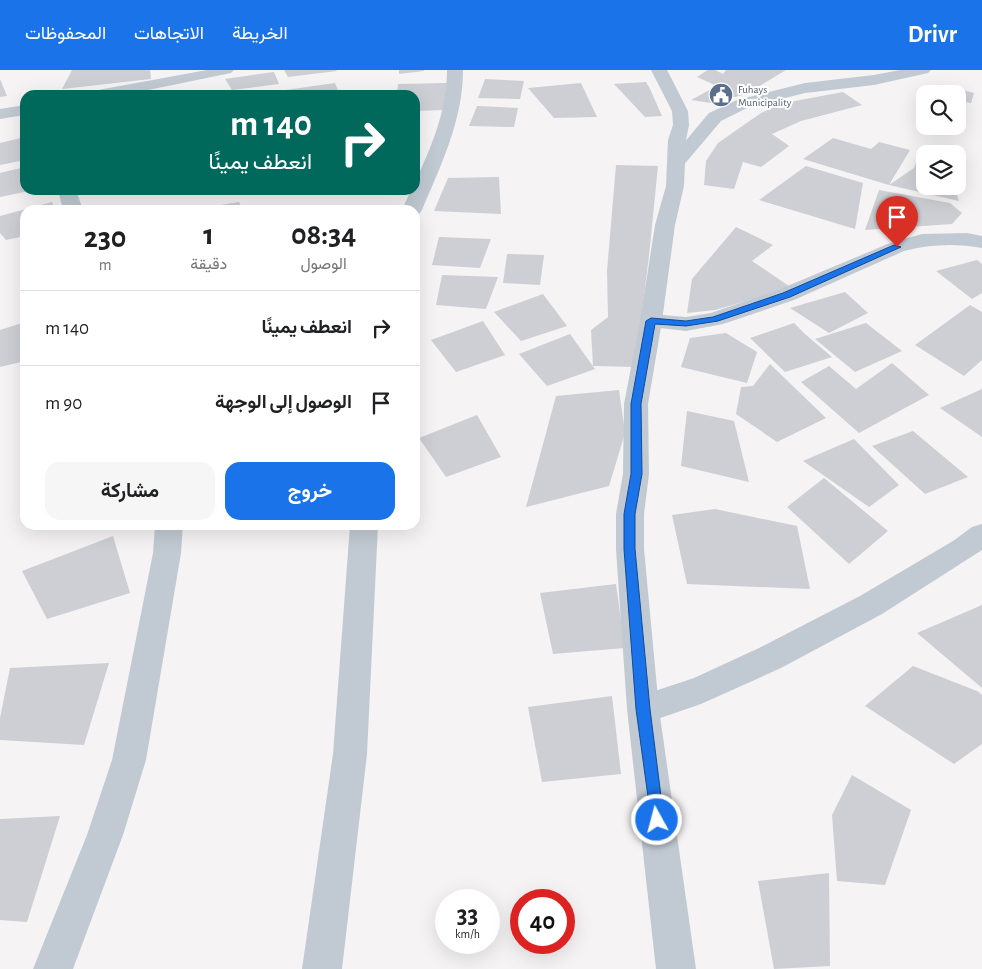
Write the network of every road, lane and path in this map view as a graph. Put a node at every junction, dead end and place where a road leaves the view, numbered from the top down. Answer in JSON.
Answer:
{"nodes":[{"id":1,"x":226,"y":70,"type":"edge"},
{"id":2,"x":455,"y":70,"type":"edge"},
{"id":3,"x":659,"y":70,"type":"edge"},
{"id":4,"x":923,"y":70,"type":"edge"},
{"id":5,"x":789,"y":75,"type":"dead end"},
{"id":6,"x":126,"y":90,"type":"edge"},
{"id":7,"x":743,"y":103,"type":"junction"},
{"id":8,"x":20,"y":111,"type":"edge"},
{"id":9,"x":680,"y":111,"type":"junction"},
{"id":10,"x":0,"y":114,"type":"edge"},
{"id":11,"x":715,"y":117,"type":"junction"},
{"id":12,"x":676,"y":163,"type":"junction"},
{"id":13,"x":420,"y":192,"type":"edge"},
{"id":14,"x":982,"y":242,"type":"edge"},
{"id":15,"x":651,"y":321,"type":"junction"},
{"id":16,"x":169,"y":530,"type":"edge"},
{"id":17,"x":364,"y":530,"type":"edge"},
{"id":18,"x":982,"y":535,"type":"edge"},
{"id":19,"x":643,"y":709,"type":"junction"},
{"id":20,"x":53,"y":969,"type":"edge"},
{"id":21,"x":322,"y":969,"type":"edge"},
{"id":22,"x":676,"y":969,"type":"edge"}],
"edges":[{"from":1,"to":6,"type":"street"},
{"from":2,"to":13,"type":"street"},
{"from":3,"to":9,"type":"street"},
{"from":4,"to":7,"type":"street"},
{"from":5,"to":7,"type":"street"},
{"from":7,"to":11,"type":"street"},
{"from":8,"to":10,"type":"street"},
{"from":9,"to":11,"type":"street"},
{"from":9,"to":12,"type":"street"},
{"from":11,"to":12,"type":"street"},
{"from":12,"to":15,"type":"street"},
{"from":14,"to":15,"type":"street"},
{"from":15,"to":19,"type":"street"},
{"from":16,"to":20,"type":"street"},
{"from":17,"to":21,"type":"street"},
{"from":18,"to":19,"type":"street"},
{"from":19,"to":22,"type":"street"}]}
